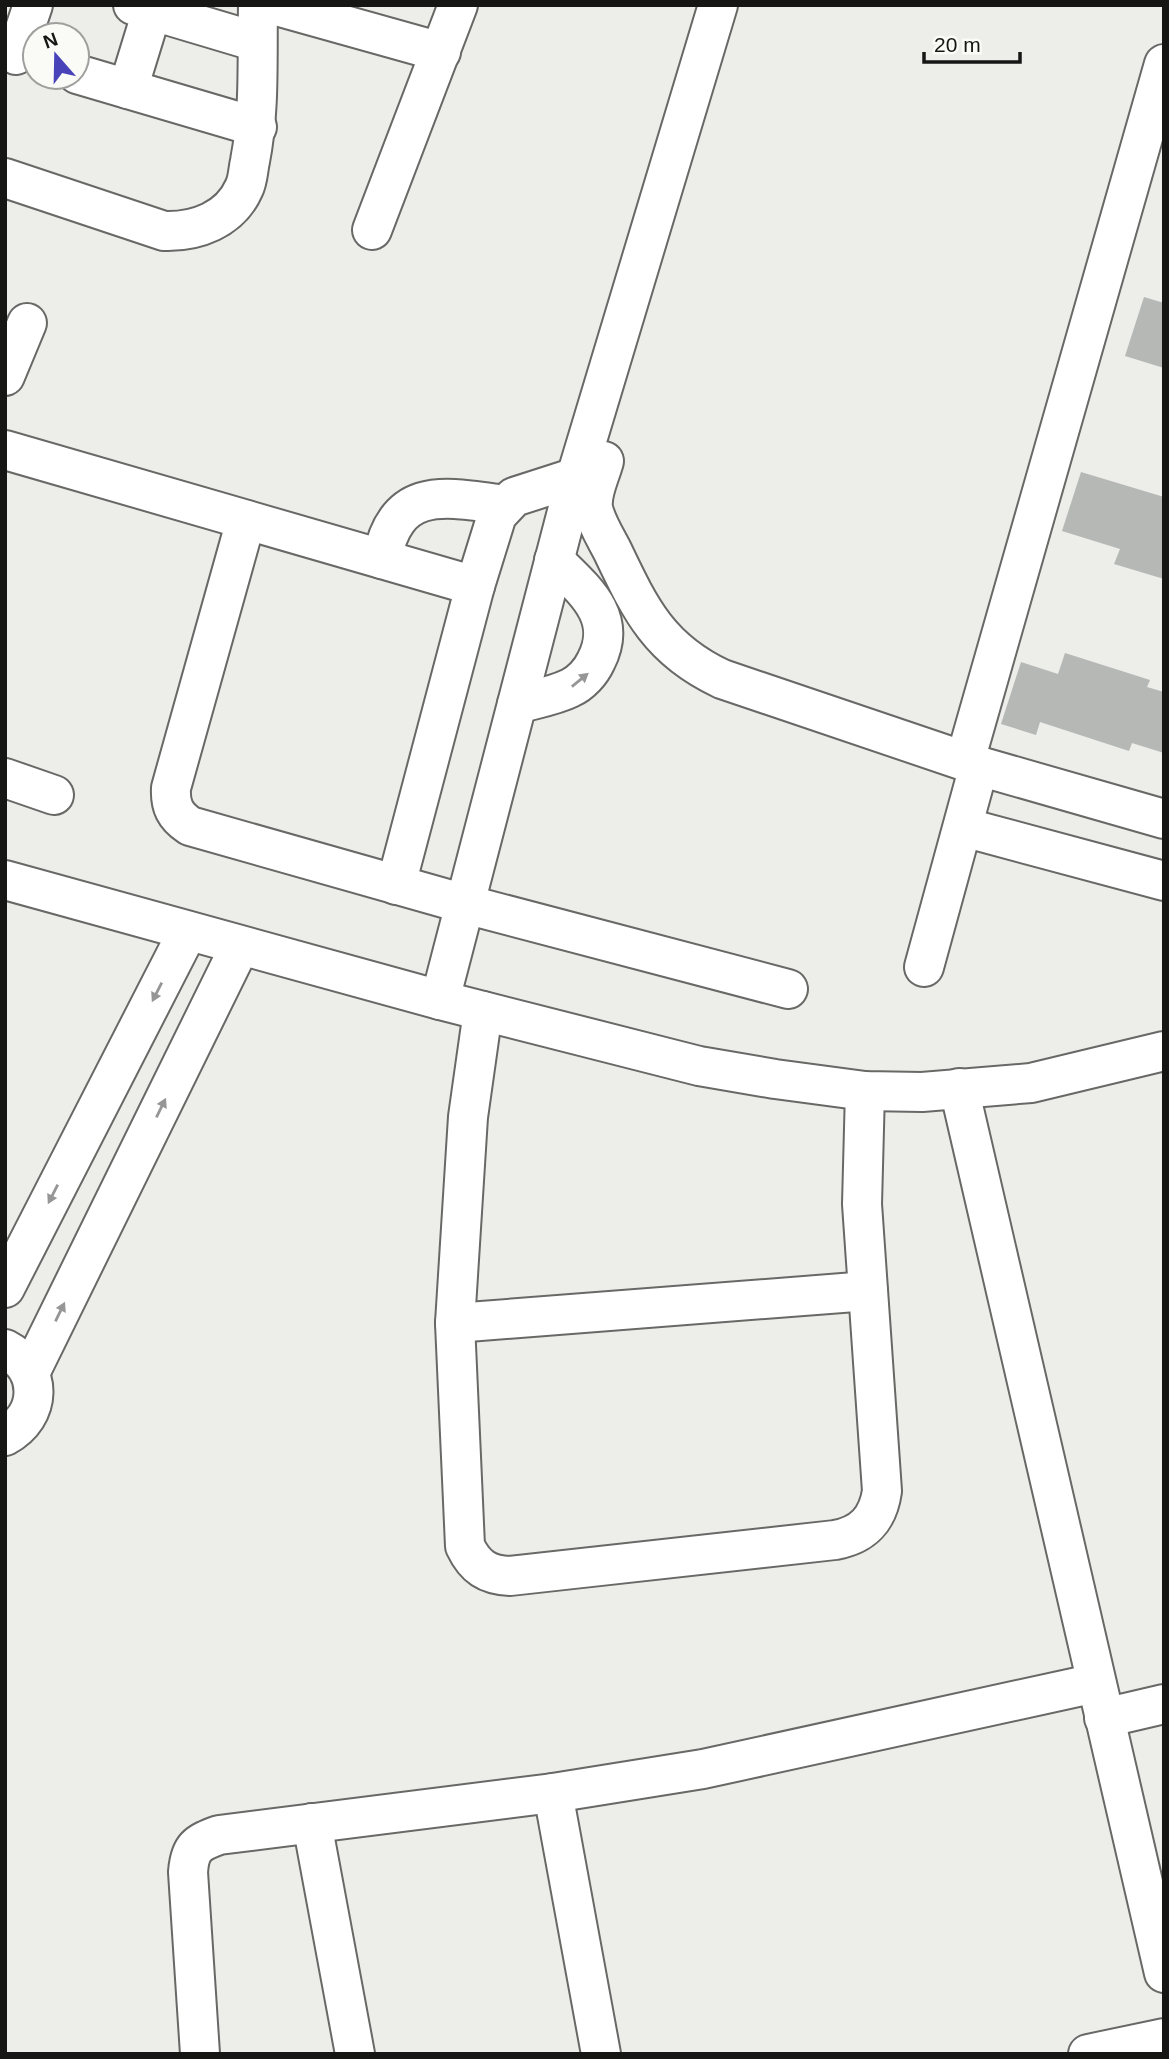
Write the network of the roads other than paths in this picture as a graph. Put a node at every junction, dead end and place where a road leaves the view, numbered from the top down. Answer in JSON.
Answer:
{"nodes":[{"id":1,"x":33,"y":5,"type":"edge"},
{"id":2,"x":273,"y":5,"type":"edge"},
{"id":3,"x":458,"y":5,"type":"edge"},
{"id":4,"x":718,"y":5,"type":"edge"},
{"id":5,"x":142,"y":8,"type":"edge"},
{"id":6,"x":258,"y":24,"type":"edge"},
{"id":7,"x":441,"y":52,"type":"junction"},
{"id":8,"x":19,"y":56,"type":"edge"},
{"id":9,"x":1164,"y":64,"type":"edge"},
{"id":10,"x":91,"y":78,"type":"edge"},
{"id":11,"x":128,"y":89,"type":"junction"},
{"id":12,"x":257,"y":127,"type":"junction"},
{"id":13,"x":5,"y":178,"type":"edge"},
{"id":14,"x":672,"y":229,"type":"dead end"},
{"id":15,"x":372,"y":230,"type":"dead end"},
{"id":16,"x":27,"y":323,"type":"dead end"},
{"id":17,"x":5,"y":376,"type":"edge"},
{"id":18,"x":5,"y":450,"type":"edge"},
{"id":19,"x":576,"y":477,"type":"junction"},
{"id":20,"x":505,"y":505,"type":"junction"},
{"id":21,"x":246,"y":520,"type":"junction"},
{"id":22,"x":382,"y":559,"type":"junction"},
{"id":23,"x":554,"y":560,"type":"junction"},
{"id":24,"x":475,"y":586,"type":"junction"},
{"id":25,"x":517,"y":704,"type":"junction"},
{"id":26,"x":972,"y":764,"type":"junction"},
{"id":27,"x":5,"y":778,"type":"edge"},
{"id":28,"x":54,"y":795,"type":"dead end"},
{"id":29,"x":1164,"y":819,"type":"edge"},
{"id":30,"x":963,"y":827,"type":"junction"},
{"id":31,"x":5,"y":880,"type":"edge"},
{"id":32,"x":1164,"y":881,"type":"edge"},
{"id":33,"x":396,"y":885,"type":"junction"},
{"id":34,"x":465,"y":904,"type":"junction"},
{"id":35,"x":188,"y":931,"type":"junction"},
{"id":36,"x":240,"y":947,"type":"junction"},
{"id":37,"x":924,"y":967,"type":"dead end"},
{"id":38,"x":788,"y":989,"type":"dead end"},
{"id":39,"x":440,"y":1000,"type":"junction"},
{"id":40,"x":483,"y":1011,"type":"junction"},
{"id":41,"x":1162,"y":1047,"type":"edge"},
{"id":42,"x":959,"y":1088,"type":"junction"},
{"id":43,"x":865,"y":1091,"type":"junction"},
{"id":44,"x":5,"y":1289,"type":"edge"},
{"id":45,"x":868,"y":1291,"type":"junction"},
{"id":46,"x":456,"y":1324,"type":"junction"},
{"id":47,"x":18,"y":1361,"type":"edge"},
{"id":48,"x":9,"y":1441,"type":"edge"},
{"id":49,"x":1100,"y":1701,"type":"junction"},
{"id":50,"x":1164,"y":1704,"type":"edge"},
{"id":51,"x":553,"y":1793,"type":"junction"},
{"id":52,"x":312,"y":1823,"type":"junction"},
{"id":53,"x":1164,"y":1973,"type":"edge"},
{"id":54,"x":1164,"y":2038,"type":"edge"},
{"id":55,"x":200,"y":2054,"type":"edge"},
{"id":56,"x":355,"y":2054,"type":"edge"},
{"id":57,"x":601,"y":2054,"type":"edge"},
{"id":58,"x":1088,"y":2054,"type":"edge"}],
"edges":[{"from":1,"to":8,"type":"lane"},
{"from":2,"to":7,"type":"lane"},
{"from":3,"to":7,"type":"lane"},
{"from":4,"to":19,"type":"lane"},
{"from":5,"to":6,"type":"lane"},
{"from":5,"to":11,"type":"lane"},
{"from":6,"to":12,"type":"lane"},
{"from":7,"to":15,"type":"lane"},
{"from":9,"to":26,"type":"lane"},
{"from":10,"to":11,"type":"lane"},
{"from":11,"to":12,"type":"lane"},
{"from":12,"to":13,"type":"lane"},
{"from":14,"to":26,"type":"lane"},
{"from":16,"to":17,"type":"lane"},
{"from":18,"to":21,"type":"lane"},
{"from":19,"to":20,"type":"lane"},
{"from":19,"to":23,"type":"lane"},
{"from":20,"to":22,"type":"lane"},
{"from":20,"to":24,"type":"lane"},
{"from":21,"to":22,"type":"lane"},
{"from":21,"to":33,"type":"lane"},
{"from":22,"to":24,"type":"lane"},
{"from":23,"to":25,"type":"lane"},
{"from":25,"to":23,"type":"lane","one_way":true},
{"from":24,"to":33,"type":"lane"},
{"from":25,"to":34,"type":"lane"},
{"from":26,"to":29,"type":"lane"},
{"from":26,"to":30,"type":"lane"},
{"from":27,"to":28,"type":"lane"},
{"from":30,"to":32,"type":"lane"},
{"from":30,"to":37,"type":"lane"},
{"from":31,"to":35,"type":"lane"},
{"from":33,"to":34,"type":"lane"},
{"from":34,"to":38,"type":"lane"},
{"from":34,"to":39,"type":"lane"},
{"from":35,"to":36,"type":"lane"},
{"from":35,"to":44,"type":"lane","one_way":true},
{"from":36,"to":39,"type":"lane"},
{"from":47,"to":36,"type":"lane","one_way":true},
{"from":39,"to":40,"type":"lane"},
{"from":40,"to":43,"type":"lane"},
{"from":40,"to":46,"type":"lane"},
{"from":41,"to":42,"type":"lane"},
{"from":42,"to":43,"type":"lane"},
{"from":42,"to":49,"type":"lane"},
{"from":43,"to":45,"type":"lane"},
{"from":45,"to":46,"type":"lane"},
{"from":45,"to":46,"type":"lane"},
{"from":47,"to":48,"type":"lane"},
{"from":49,"to":50,"type":"lane"},
{"from":49,"to":51,"type":"lane"},
{"from":49,"to":53,"type":"lane"},
{"from":51,"to":52,"type":"lane"},
{"from":51,"to":57,"type":"lane"},
{"from":52,"to":55,"type":"lane"},
{"from":52,"to":56,"type":"lane"},
{"from":54,"to":58,"type":"lane"}]}
